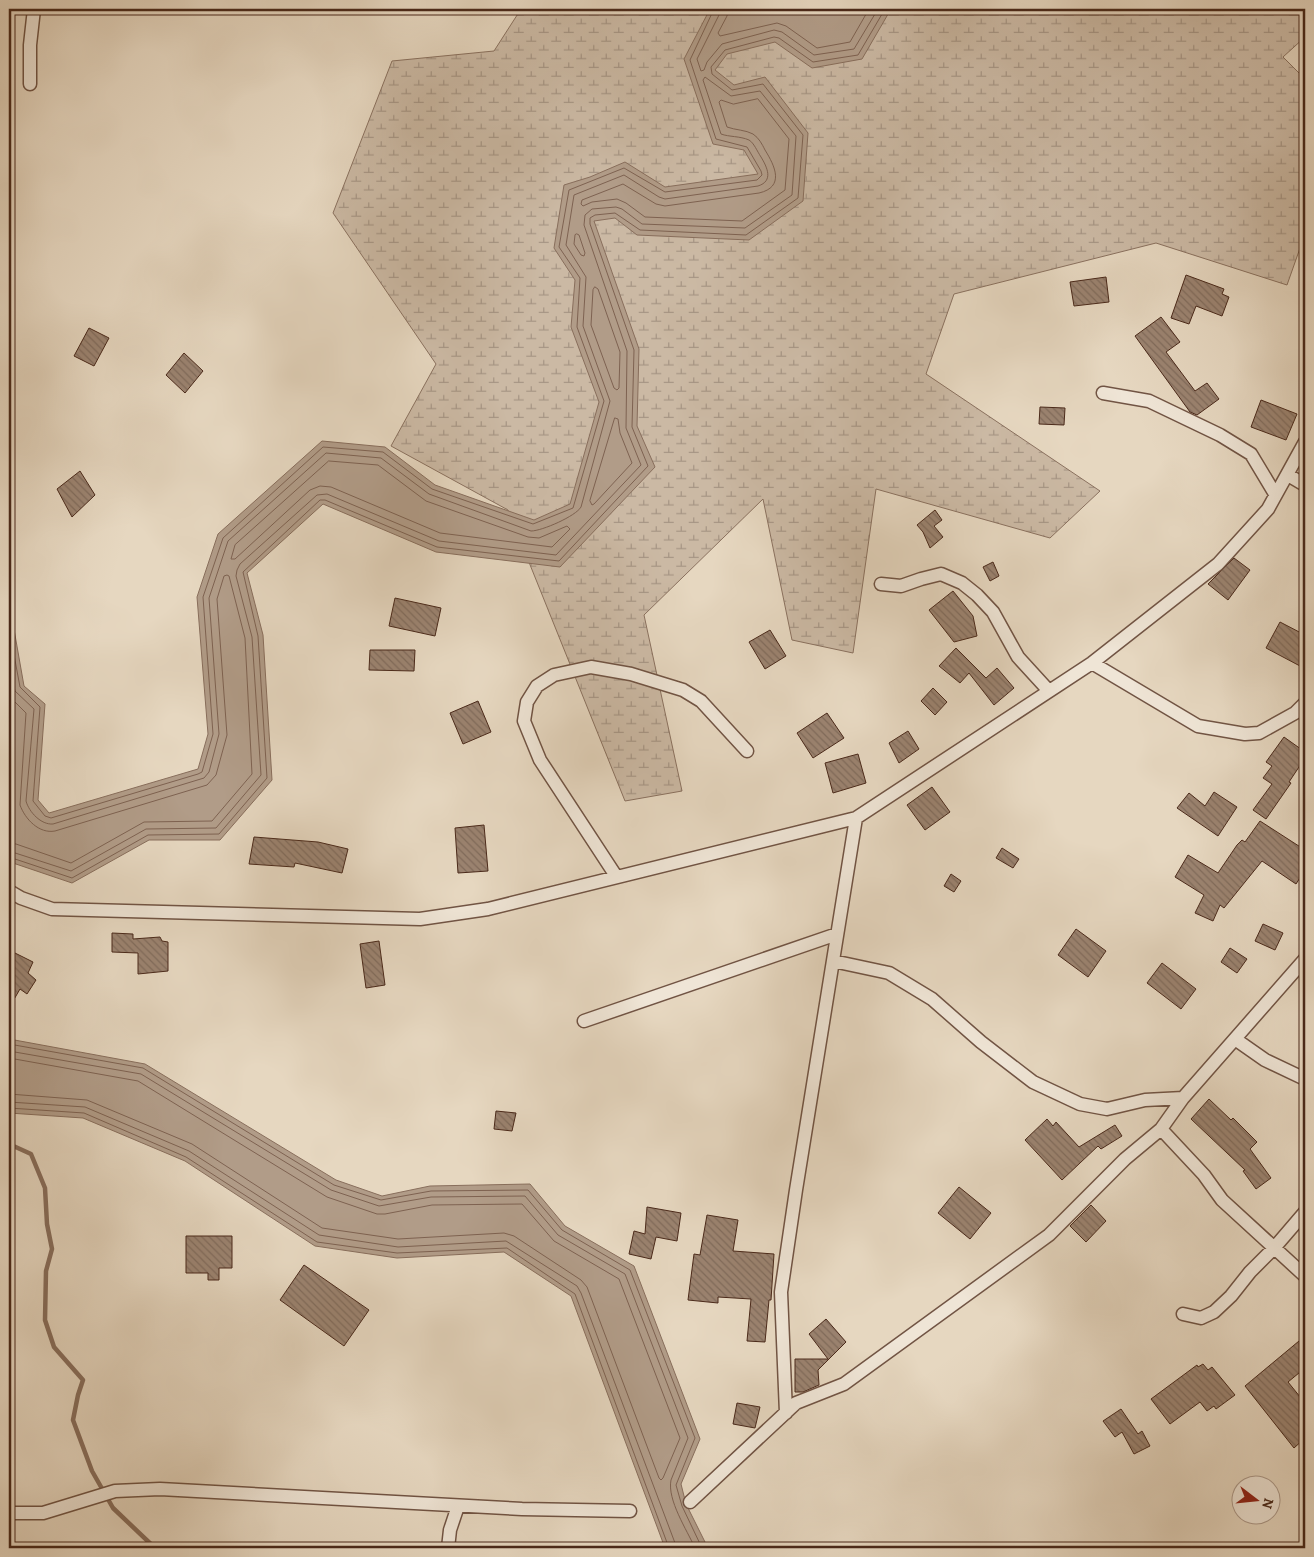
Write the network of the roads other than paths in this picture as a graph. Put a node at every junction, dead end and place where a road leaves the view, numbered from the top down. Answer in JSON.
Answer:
{"nodes":[{"id":1,"x":34,"y":9,"type":"edge"},
{"id":2,"x":30,"y":84,"type":"dead end"},
{"id":3,"x":1103,"y":392,"type":"dead end"},
{"id":4,"x":1305,"y":442,"type":"edge"},
{"id":5,"x":1288,"y":475,"type":"junction"},
{"id":6,"x":1305,"y":486,"type":"edge"},
{"id":7,"x":1275,"y":494,"type":"junction"},
{"id":8,"x":881,"y":584,"type":"dead end"},
{"id":9,"x":1092,"y":663,"type":"junction"},
{"id":10,"x":1049,"y":691,"type":"junction"},
{"id":11,"x":1305,"y":703,"type":"edge"},
{"id":12,"x":747,"y":751,"type":"dead end"},
{"id":13,"x":856,"y":818,"type":"junction"},
{"id":14,"x":616,"y":876,"type":"junction"},
{"id":15,"x":9,"y":891,"type":"edge"},
{"id":16,"x":837,"y":934,"type":"junction"},
{"id":17,"x":1305,"y":959,"type":"edge"},
{"id":18,"x":833,"y":961,"type":"junction"},
{"id":19,"x":584,"y":1021,"type":"dead end"},
{"id":20,"x":1235,"y":1039,"type":"junction"},
{"id":21,"x":1305,"y":1080,"type":"edge"},
{"id":22,"x":1183,"y":1098,"type":"junction"},
{"id":23,"x":1161,"y":1129,"type":"junction"},
{"id":24,"x":1305,"y":1212,"type":"edge"},
{"id":25,"x":1274,"y":1248,"type":"junction"},
{"id":26,"x":1305,"y":1276,"type":"edge"},
{"id":27,"x":1183,"y":1314,"type":"dead end"},
{"id":28,"x":786,"y":1413,"type":"junction"},
{"id":29,"x":690,"y":1502,"type":"dead end"},
{"id":30,"x":458,"y":1506,"type":"junction"},
{"id":31,"x":630,"y":1512,"type":"dead end"},
{"id":32,"x":9,"y":1514,"type":"edge"},
{"id":33,"x":448,"y":1548,"type":"edge"}],
"edges":[{"from":1,"to":2,"type":"street"},
{"from":3,"to":7,"type":"street"},
{"from":4,"to":5,"type":"street"},
{"from":5,"to":6,"type":"street"},
{"from":5,"to":7,"type":"street"},
{"from":7,"to":9,"type":"street"},
{"from":8,"to":10,"type":"street"},
{"from":9,"to":10,"type":"street"},
{"from":9,"to":11,"type":"street"},
{"from":10,"to":13,"type":"street"},
{"from":12,"to":14,"type":"street"},
{"from":13,"to":14,"type":"street"},
{"from":13,"to":16,"type":"street"},
{"from":14,"to":15,"type":"street"},
{"from":16,"to":18,"type":"street"},
{"from":16,"to":19,"type":"street"},
{"from":17,"to":20,"type":"street"},
{"from":18,"to":22,"type":"street"},
{"from":18,"to":28,"type":"street"},
{"from":20,"to":21,"type":"street"},
{"from":20,"to":22,"type":"street"},
{"from":22,"to":23,"type":"street"},
{"from":23,"to":25,"type":"street"},
{"from":23,"to":28,"type":"street"},
{"from":24,"to":25,"type":"street"},
{"from":25,"to":26,"type":"street"},
{"from":25,"to":27,"type":"street"},
{"from":28,"to":29,"type":"street"},
{"from":30,"to":31,"type":"street"},
{"from":30,"to":32,"type":"street"},
{"from":30,"to":33,"type":"street"}]}
